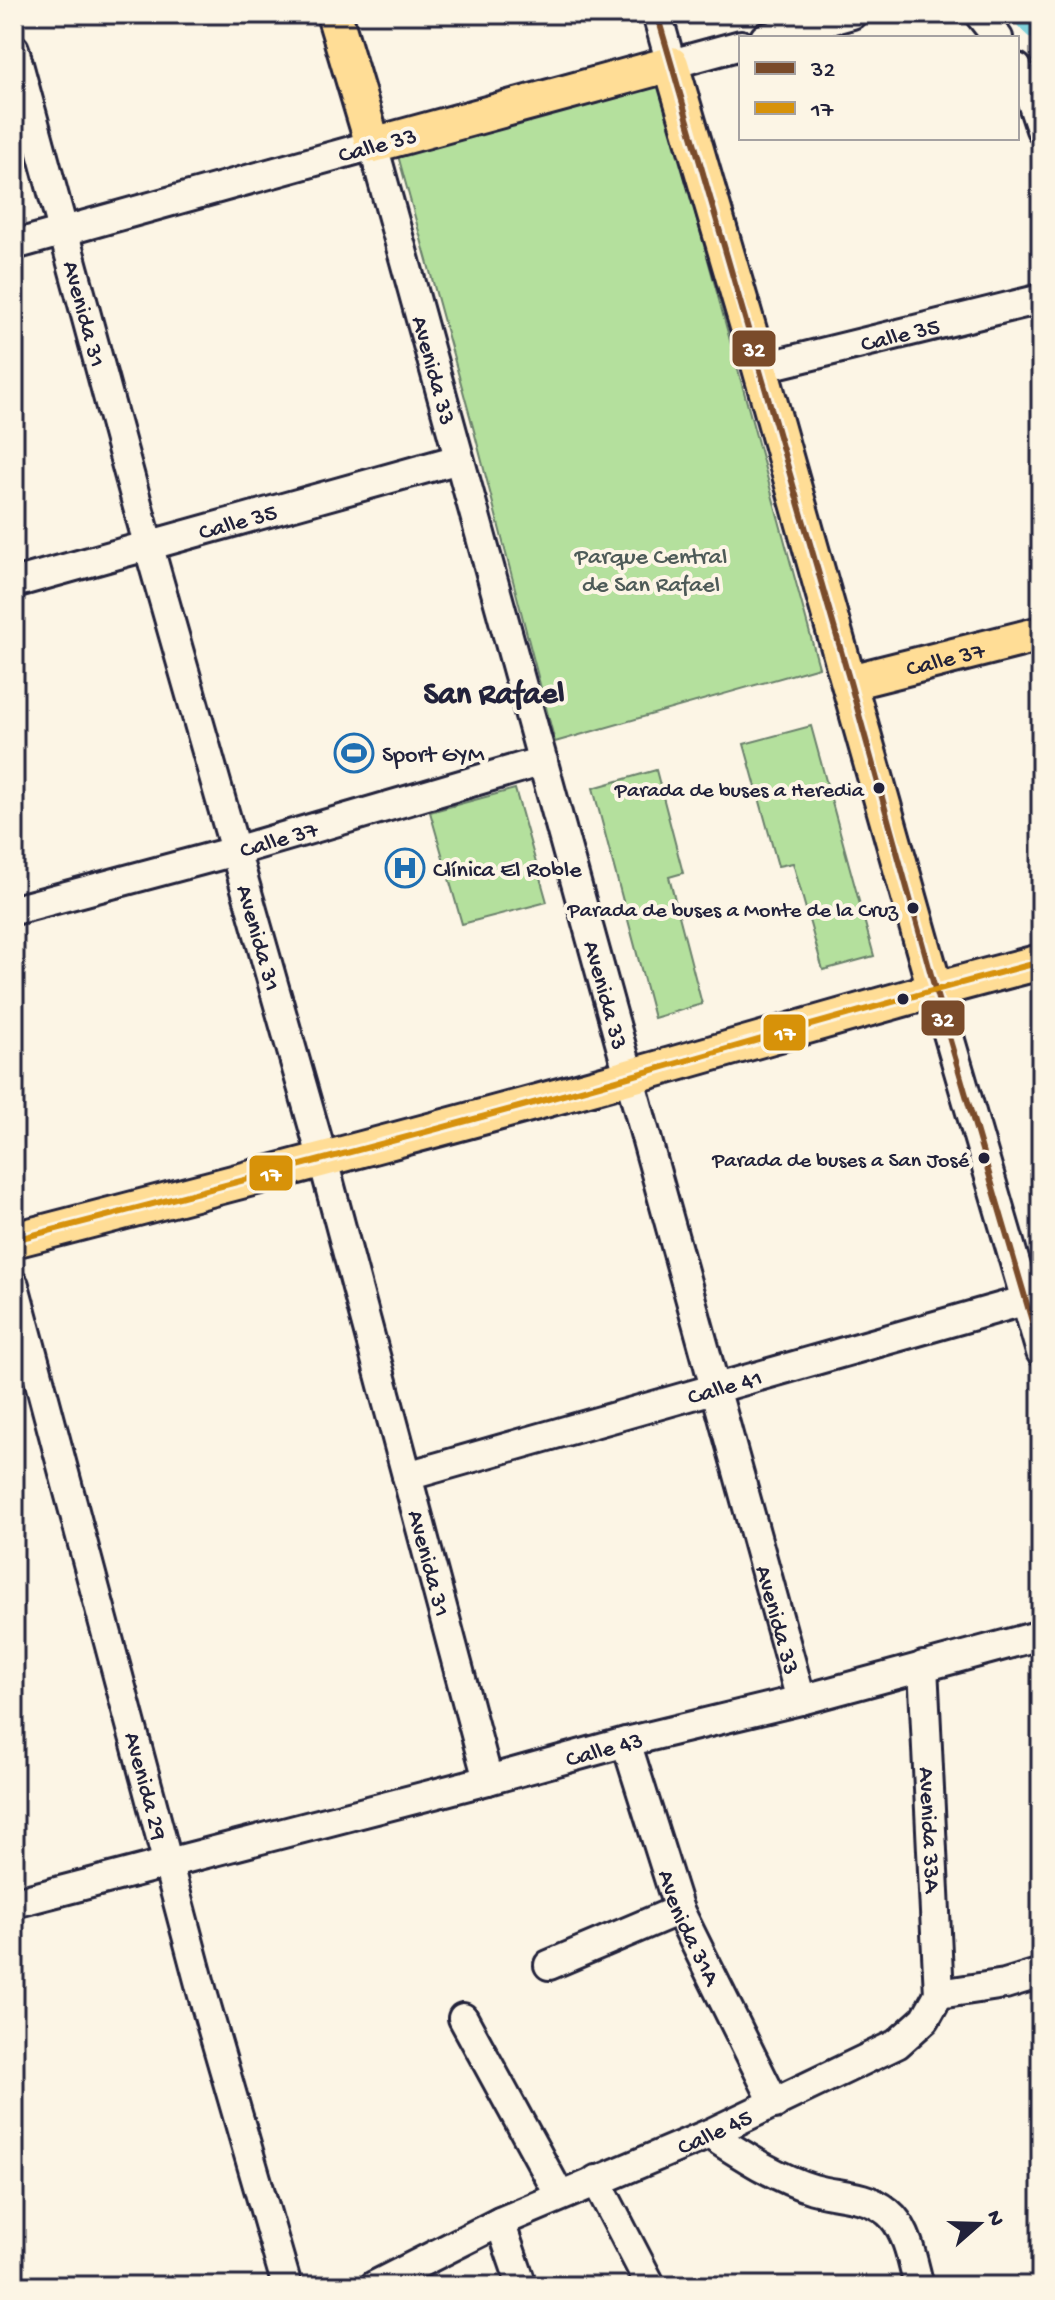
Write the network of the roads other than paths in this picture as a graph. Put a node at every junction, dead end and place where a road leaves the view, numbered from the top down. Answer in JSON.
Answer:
{"nodes":[{"id":1,"x":334,"y":14,"type":"edge"},
{"id":2,"x":657,"y":14,"type":"edge"},
{"id":3,"x":852,"y":14,"type":"edge"},
{"id":4,"x":979,"y":14,"type":"edge"},
{"id":5,"x":772,"y":36,"type":"edge"},
{"id":6,"x":996,"y":36,"type":"edge"},
{"id":7,"x":739,"y":46,"type":"edge"},
{"id":8,"x":14,"y":49,"type":"edge"},
{"id":9,"x":671,"y":64,"type":"junction"},
{"id":10,"x":1019,"y":72,"type":"edge"},
{"id":11,"x":1041,"y":129,"type":"edge"},
{"id":12,"x":373,"y":145,"type":"junction"},
{"id":13,"x":63,"y":232,"type":"junction"},
{"id":14,"x":14,"y":245,"type":"edge"},
{"id":15,"x":1041,"y":299,"type":"edge"},
{"id":16,"x":760,"y":368,"type":"junction"},
{"id":17,"x":459,"y":459,"type":"junction"},
{"id":18,"x":148,"y":544,"type":"junction"},
{"id":19,"x":14,"y":583,"type":"edge"},
{"id":20,"x":1041,"y":634,"type":"edge"},
{"id":21,"x":850,"y":682,"type":"junction"},
{"id":22,"x":543,"y":761,"type":"junction"},
{"id":23,"x":235,"y":851,"type":"junction"},
{"id":24,"x":14,"y":910,"type":"edge"},
{"id":25,"x":1041,"y":962,"type":"edge"},
{"id":26,"x":935,"y":989,"type":"junction"},
{"id":27,"x":630,"y":1077,"type":"junction"},
{"id":28,"x":323,"y":1160,"type":"junction"},
{"id":29,"x":14,"y":1240,"type":"edge"},
{"id":30,"x":14,"y":1285,"type":"edge"},
{"id":31,"x":1034,"y":1298,"type":"edge"},
{"id":32,"x":1041,"y":1352,"type":"edge"},
{"id":33,"x":717,"y":1388,"type":"junction"},
{"id":34,"x":407,"y":1476,"type":"junction"},
{"id":35,"x":1041,"y":1635,"type":"edge"},
{"id":36,"x":923,"y":1666,"type":"junction"},
{"id":37,"x":801,"y":1700,"type":"junction"},
{"id":38,"x":626,"y":1742,"type":"junction"},
{"id":39,"x":488,"y":1780,"type":"junction"},
{"id":40,"x":167,"y":1861,"type":"junction"},
{"id":41,"x":14,"y":1903,"type":"edge"},
{"id":42,"x":679,"y":1910,"type":"junction"},
{"id":43,"x":549,"y":1965,"type":"dead end"},
{"id":44,"x":1041,"y":1973,"type":"edge"},
{"id":45,"x":939,"y":1994,"type":"junction"},
{"id":46,"x":463,"y":2018,"type":"dead end"},
{"id":47,"x":775,"y":2104,"type":"junction"},
{"id":48,"x":709,"y":2134,"type":"junction"},
{"id":49,"x":596,"y":2180,"type":"junction"},
{"id":50,"x":560,"y":2196,"type":"junction"},
{"id":51,"x":500,"y":2222,"type":"junction"},
{"id":52,"x":287,"y":2286,"type":"edge"},
{"id":53,"x":374,"y":2286,"type":"edge"},
{"id":54,"x":522,"y":2286,"type":"edge"},
{"id":55,"x":651,"y":2286,"type":"edge"},
{"id":56,"x":919,"y":2286,"type":"edge"}],
"edges":[{"from":1,"to":12,"type":"main road","name":"Avenida 33"},
{"from":2,"to":9,"type":"street"},
{"from":3,"to":5,"type":"street"},
{"from":4,"to":6,"type":"street"},
{"from":7,"to":9,"type":"street","name":"Calle 33"},
{"from":8,"to":13,"type":"street","name":"Avenida 31"},
{"from":9,"to":12,"type":"main road","name":"Calle 33"},
{"from":9,"to":16,"type":"main road"},
{"from":10,"to":11,"type":"street"},
{"from":12,"to":13,"type":"street","name":"Calle 33"},
{"from":12,"to":17,"type":"street","name":"Avenida 33"},
{"from":13,"to":14,"type":"street","name":"Calle 33"},
{"from":13,"to":18,"type":"street","name":"Avenida 31"},
{"from":15,"to":16,"type":"street","name":"Calle 35"},
{"from":16,"to":21,"type":"main road"},
{"from":17,"to":18,"type":"street","name":"Calle 35"},
{"from":17,"to":22,"type":"street","name":"Avenida 33"},
{"from":18,"to":19,"type":"street","name":"Calle 35"},
{"from":18,"to":23,"type":"street","name":"Avenida 31"},
{"from":20,"to":21,"type":"main road","name":"Calle 37"},
{"from":21,"to":26,"type":"main road"},
{"from":22,"to":23,"type":"street","name":"Calle 37"},
{"from":22,"to":27,"type":"street","name":"Avenida 33"},
{"from":23,"to":24,"type":"street","name":"Calle 37"},
{"from":23,"to":28,"type":"street","name":"Avenida 31"},
{"from":25,"to":26,"type":"main road"},
{"from":26,"to":27,"type":"main road"},
{"from":26,"to":31,"type":"street"},
{"from":27,"to":28,"type":"main road"},
{"from":27,"to":33,"type":"street","name":"Avenida 33"},
{"from":28,"to":29,"type":"main road"},
{"from":28,"to":34,"type":"street","name":"Avenida 31"},
{"from":30,"to":40,"type":"street","name":"Avenida 29"},
{"from":31,"to":32,"type":"street"},
{"from":31,"to":33,"type":"street","name":"Calle 41"},
{"from":33,"to":34,"type":"street","name":"Calle 41"},
{"from":33,"to":37,"type":"street","name":"Avenida 33"},
{"from":34,"to":39,"type":"street","name":"Avenida 31"},
{"from":35,"to":36,"type":"street","name":"Calle 43"},
{"from":36,"to":37,"type":"street","name":"Calle 43"},
{"from":36,"to":45,"type":"street","name":"Avenida 33A"},
{"from":37,"to":38,"type":"street","name":"Calle 43"},
{"from":38,"to":39,"type":"street","name":"Calle 43"},
{"from":38,"to":42,"type":"street","name":"Avenida 31A"},
{"from":39,"to":40,"type":"street","name":"Calle 43"},
{"from":40,"to":41,"type":"street","name":"Calle 43"},
{"from":40,"to":52,"type":"street","name":"Avenida 29"},
{"from":42,"to":43,"type":"street"},
{"from":42,"to":47,"type":"street","name":"Avenida 31A"},
{"from":44,"to":45,"type":"street"},
{"from":45,"to":47,"type":"street","name":"Calle 45"},
{"from":46,"to":50,"type":"street"},
{"from":47,"to":48,"type":"street","name":"Calle 45"},
{"from":48,"to":49,"type":"street","name":"Calle 45"},
{"from":48,"to":56,"type":"street"},
{"from":49,"to":50,"type":"street","name":"Calle 45"},
{"from":49,"to":55,"type":"street"},
{"from":50,"to":51,"type":"street","name":"Calle 45"},
{"from":51,"to":53,"type":"street","name":"Calle 45"},
{"from":51,"to":54,"type":"street"}]}
